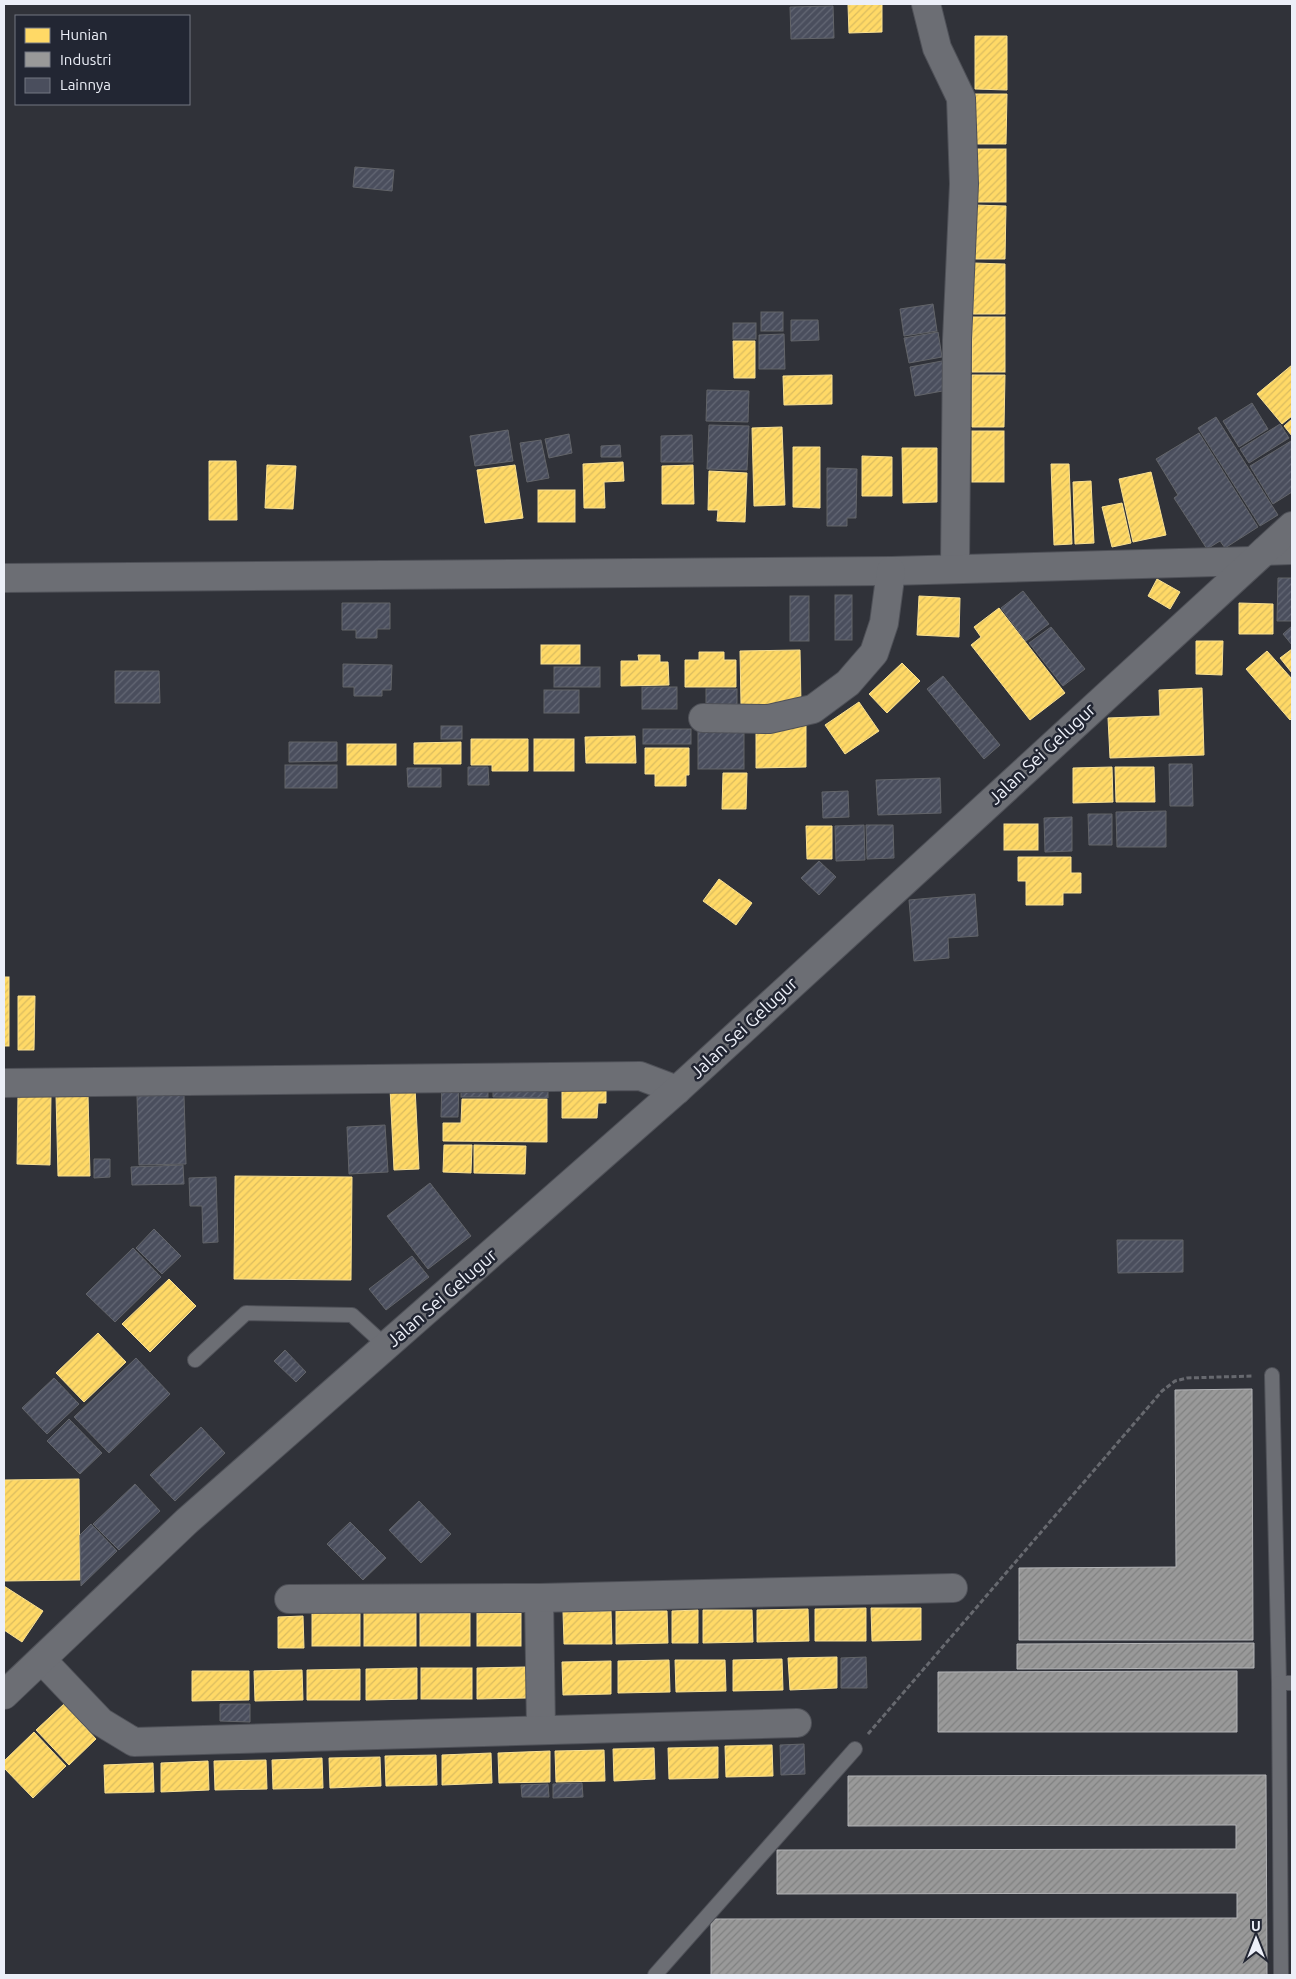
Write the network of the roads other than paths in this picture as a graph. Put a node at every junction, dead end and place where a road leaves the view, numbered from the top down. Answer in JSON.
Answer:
{"nodes":[{"id":1,"x":926,"y":4,"type":"edge"},
{"id":2,"x":1292,"y":526,"type":"edge"},
{"id":3,"x":1292,"y":550,"type":"edge"},
{"id":4,"x":1259,"y":556,"type":"junction"},
{"id":5,"x":955,"y":568,"type":"junction"},
{"id":6,"x":892,"y":571,"type":"junction"},
{"id":7,"x":4,"y":578,"type":"edge"},
{"id":8,"x":703,"y":718,"type":"dead end"},
{"id":9,"x":4,"y":1083,"type":"edge"},
{"id":10,"x":677,"y":1090,"type":"junction"},
{"id":11,"x":386,"y":1346,"type":"junction"},
{"id":12,"x":196,"y":1360,"type":"dead end"},
{"id":13,"x":1272,"y":1375,"type":"road end"},
{"id":14,"x":953,"y":1588,"type":"dead end"},
{"id":15,"x":539,"y":1598,"type":"junction"},
{"id":16,"x":289,"y":1599,"type":"dead end"},
{"id":17,"x":42,"y":1660,"type":"junction"},
{"id":18,"x":1286,"y":1683,"type":"edge"},
{"id":19,"x":4,"y":1695,"type":"edge"},
{"id":20,"x":797,"y":1723,"type":"dead end"},
{"id":21,"x":541,"y":1729,"type":"junction"},
{"id":22,"x":855,"y":1749,"type":"road end"},
{"id":23,"x":654,"y":1975,"type":"edge"},
{"id":24,"x":1281,"y":1975,"type":"edge"}],
"edges":[{"from":1,"to":5,"type":"street"},
{"from":2,"to":4,"type":"street","name":"Jalan Sei Gelugur"},
{"from":3,"to":4,"type":"street"},
{"from":4,"to":5,"type":"street"},
{"from":4,"to":10,"type":"street","name":"Jalan Sei Gelugur"},
{"from":5,"to":6,"type":"street"},
{"from":6,"to":7,"type":"street"},
{"from":6,"to":8,"type":"street"},
{"from":9,"to":10,"type":"street"},
{"from":10,"to":11,"type":"street","name":"Jalan Sei Gelugur"},
{"from":11,"to":12,"type":"lane"},
{"from":11,"to":17,"type":"street","name":"Jalan Sei Gelugur"},
{"from":13,"to":18,"type":"lane"},
{"from":14,"to":15,"type":"street"},
{"from":15,"to":16,"type":"street"},
{"from":15,"to":21,"type":"street"},
{"from":17,"to":19,"type":"street","name":"Jalan Sei Gelugur"},
{"from":17,"to":21,"type":"street"},
{"from":18,"to":24,"type":"lane"},
{"from":20,"to":21,"type":"street"},
{"from":22,"to":23,"type":"lane"}]}
